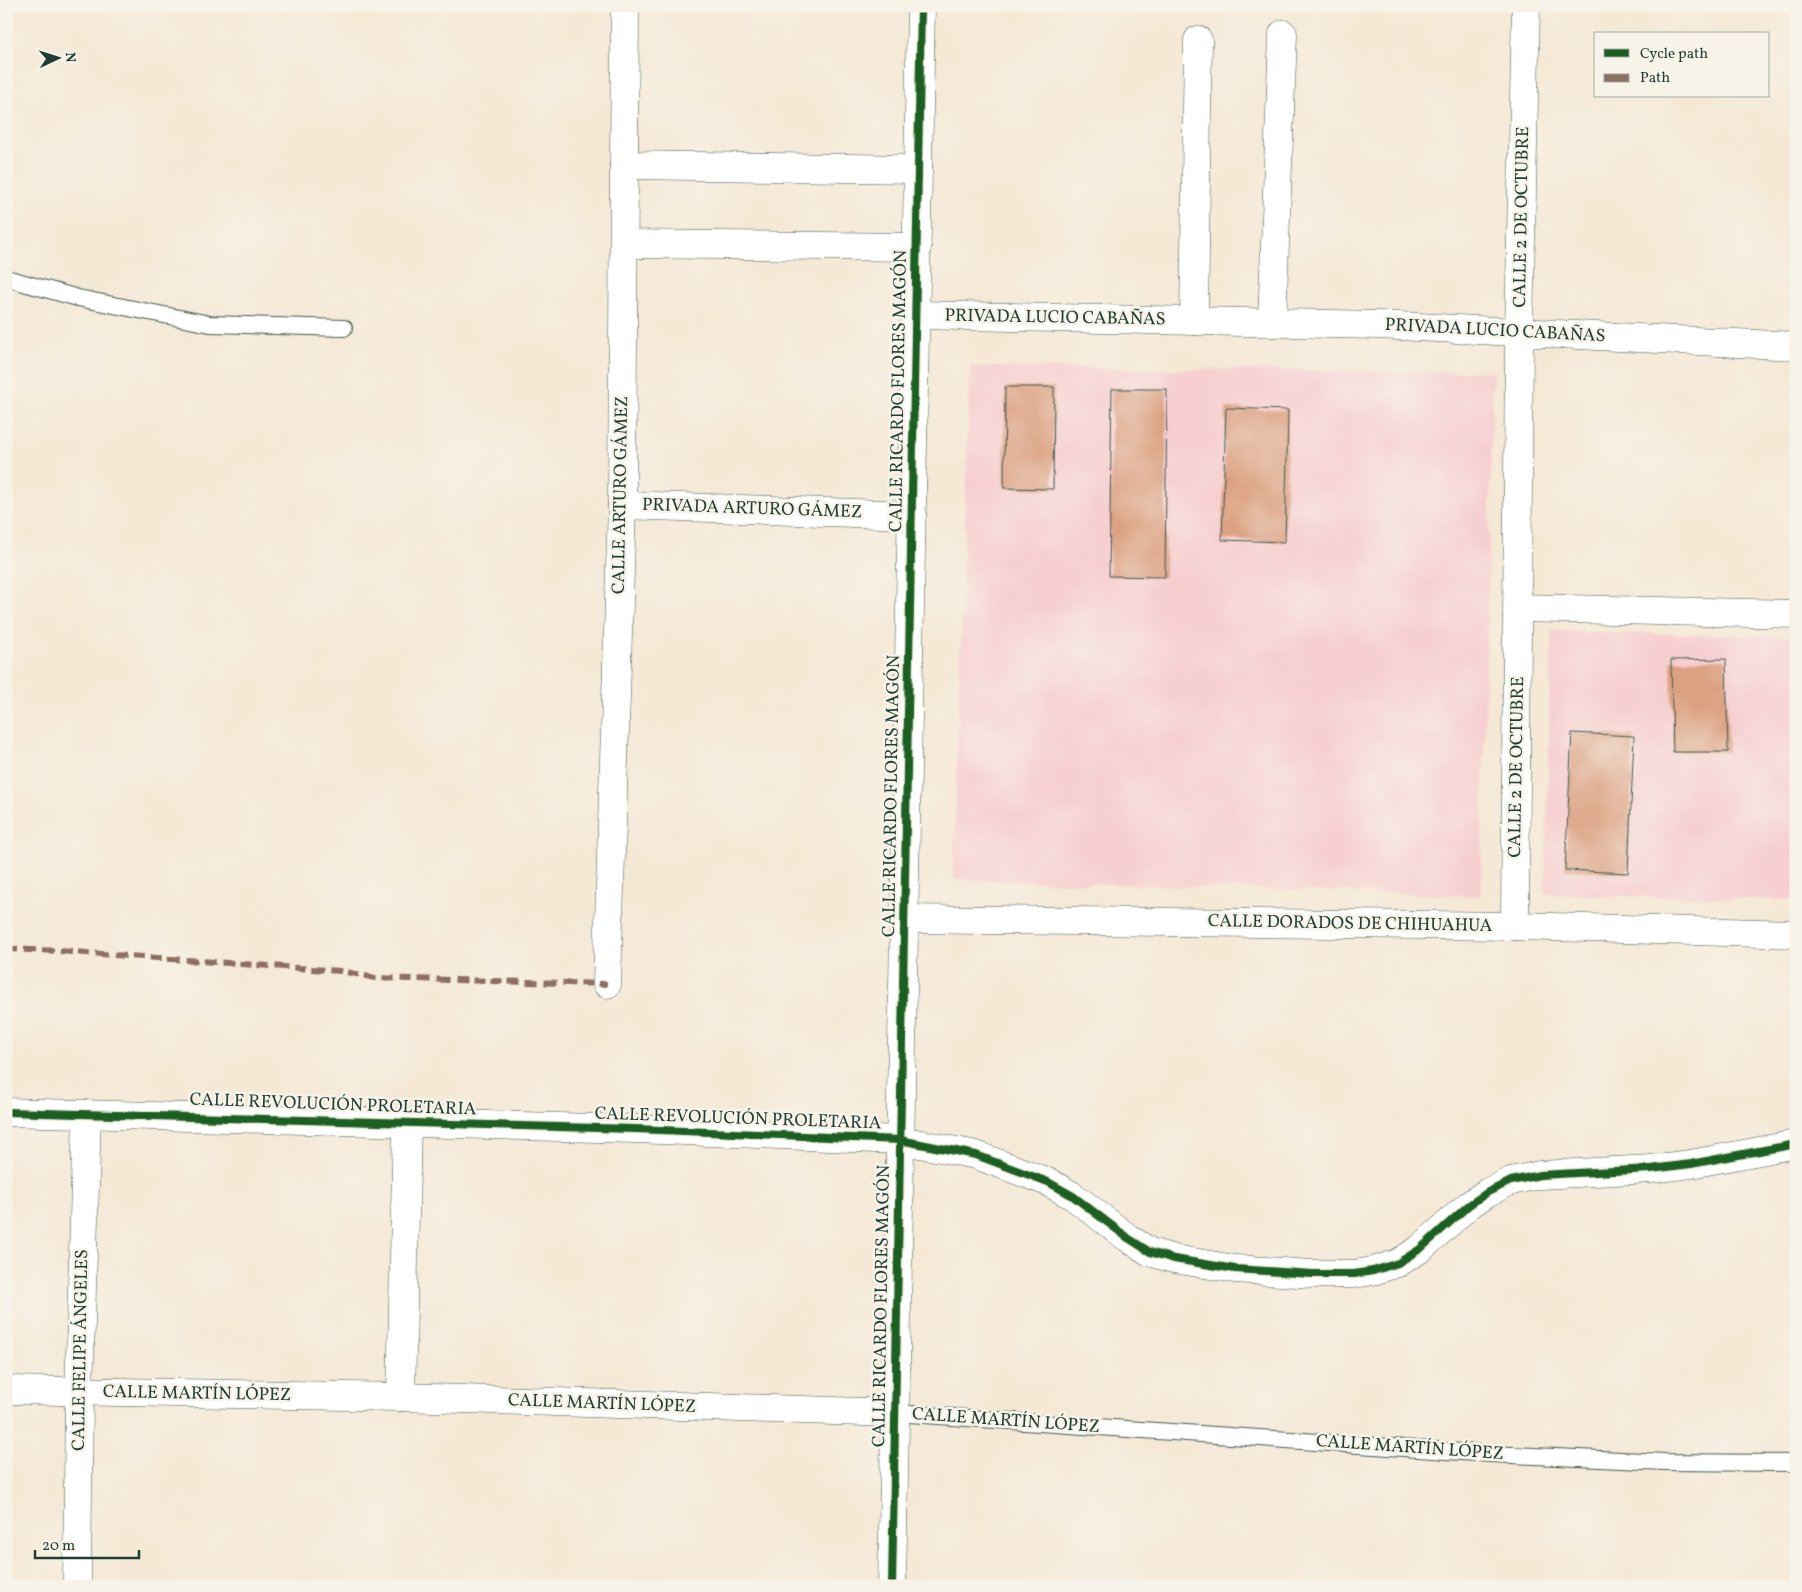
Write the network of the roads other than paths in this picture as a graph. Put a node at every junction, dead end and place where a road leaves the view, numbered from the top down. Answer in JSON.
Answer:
{"nodes":[{"id":1,"x":625,"y":6,"type":"edge"},
{"id":2,"x":921,"y":6,"type":"edge"},
{"id":3,"x":1526,"y":6,"type":"edge"},
{"id":4,"x":1283,"y":34,"type":"dead end"},
{"id":5,"x":1198,"y":40,"type":"dead end"},
{"id":6,"x":624,"y":165,"type":"junction"},
{"id":7,"x":918,"y":170,"type":"junction"},
{"id":8,"x":624,"y":244,"type":"junction"},
{"id":9,"x":917,"y":248,"type":"junction"},
{"id":10,"x":6,"y":278,"type":"edge"},
{"id":11,"x":916,"y":315,"type":"junction"},
{"id":12,"x":1194,"y":321,"type":"junction"},
{"id":13,"x":1272,"y":323,"type":"junction"},
{"id":14,"x":344,"y":328,"type":"dead end"},
{"id":15,"x":1519,"y":331,"type":"junction"},
{"id":16,"x":1796,"y":346,"type":"edge"},
{"id":17,"x":622,"y":505,"type":"junction"},
{"id":18,"x":912,"y":515,"type":"junction"},
{"id":19,"x":1518,"y":608,"type":"junction"},
{"id":20,"x":1796,"y":614,"type":"edge"},
{"id":21,"x":904,"y":919,"type":"junction"},
{"id":22,"x":1515,"y":926,"type":"junction"},
{"id":23,"x":1796,"y":934,"type":"edge"},
{"id":24,"x":607,"y":984,"type":"dead end"},
{"id":25,"x":6,"y":1112,"type":"edge"},
{"id":26,"x":86,"y":1114,"type":"junction"},
{"id":27,"x":407,"y":1122,"type":"junction"},
{"id":28,"x":900,"y":1140,"type":"junction"},
{"id":29,"x":1796,"y":1144,"type":"edge"},
{"id":30,"x":6,"y":1390,"type":"edge"},
{"id":31,"x":79,"y":1392,"type":"junction"},
{"id":32,"x":401,"y":1397,"type":"junction"},
{"id":33,"x":895,"y":1413,"type":"junction"},
{"id":34,"x":1796,"y":1463,"type":"edge"},
{"id":35,"x":77,"y":1586,"type":"edge"},
{"id":36,"x":892,"y":1586,"type":"edge"}],
"edges":[{"from":1,"to":6,"type":"street","name":"CALLE ARTURO GÁMEZ"},
{"from":2,"to":7,"type":"street","name":"CALLE RICARDO FLORES MAGÓN"},
{"from":3,"to":15,"type":"street","name":"CALLE 2 DE OCTUBRE"},
{"from":4,"to":13,"type":"street"},
{"from":5,"to":12,"type":"street"},
{"from":6,"to":7,"type":"street"},
{"from":6,"to":8,"type":"street","name":"CALLE ARTURO GÁMEZ"},
{"from":7,"to":9,"type":"street","name":"CALLE RICARDO FLORES MAGÓN"},
{"from":8,"to":9,"type":"street"},
{"from":8,"to":17,"type":"street","name":"CALLE ARTURO GÁMEZ"},
{"from":9,"to":11,"type":"street","name":"CALLE RICARDO FLORES MAGÓN"},
{"from":10,"to":14,"type":"lane"},
{"from":11,"to":12,"type":"street","name":"PRIVADA LUCIO CABAÑAS"},
{"from":11,"to":18,"type":"street","name":"CALLE RICARDO FLORES MAGÓN"},
{"from":12,"to":13,"type":"street","name":"PRIVADA LUCIO CABAÑAS"},
{"from":13,"to":15,"type":"street","name":"PRIVADA LUCIO CABAÑAS"},
{"from":15,"to":16,"type":"street","name":"PRIVADA LUCIO CABAÑAS"},
{"from":15,"to":19,"type":"street","name":"CALLE 2 DE OCTUBRE"},
{"from":17,"to":18,"type":"street","name":"PRIVADA ARTURO GÁMEZ"},
{"from":17,"to":24,"type":"street","name":"CALLE ARTURO GÁMEZ"},
{"from":18,"to":21,"type":"street","name":"CALLE RICARDO FLORES MAGÓN"},
{"from":19,"to":20,"type":"street"},
{"from":19,"to":22,"type":"street","name":"CALLE 2 DE OCTUBRE"},
{"from":21,"to":22,"type":"street","name":"CALLE DORADOS DE CHIHUAHUA"},
{"from":21,"to":28,"type":"street","name":"CALLE RICARDO FLORES MAGÓN"},
{"from":22,"to":23,"type":"street","name":"CALLE DORADOS DE CHIHUAHUA"},
{"from":25,"to":26,"type":"street","name":"CALLE REVOLUCIÓN PROLETARIA"},
{"from":26,"to":27,"type":"street","name":"CALLE REVOLUCIÓN PROLETARIA"},
{"from":26,"to":31,"type":"street","name":"CALLE FELIPE ÁNGELES"},
{"from":27,"to":28,"type":"street","name":"CALLE REVOLUCIÓN PROLETARIA"},
{"from":27,"to":32,"type":"street"},
{"from":28,"to":29,"type":"street","name":"CALLE REVOLUCIÓN PROLETARIA"},
{"from":28,"to":33,"type":"street","name":"CALLE RICARDO FLORES MAGÓN"},
{"from":30,"to":31,"type":"street","name":"CALLE MARTÍN LÓPEZ"},
{"from":31,"to":32,"type":"street","name":"CALLE MARTÍN LÓPEZ"},
{"from":31,"to":35,"type":"street","name":"CALLE FELIPE ÁNGELES"},
{"from":32,"to":33,"type":"street","name":"CALLE MARTÍN LÓPEZ"},
{"from":33,"to":34,"type":"lane","name":"CALLE MARTÍN LÓPEZ"},
{"from":33,"to":36,"type":"street","name":"CALLE RICARDO FLORES MAGÓN"}]}
